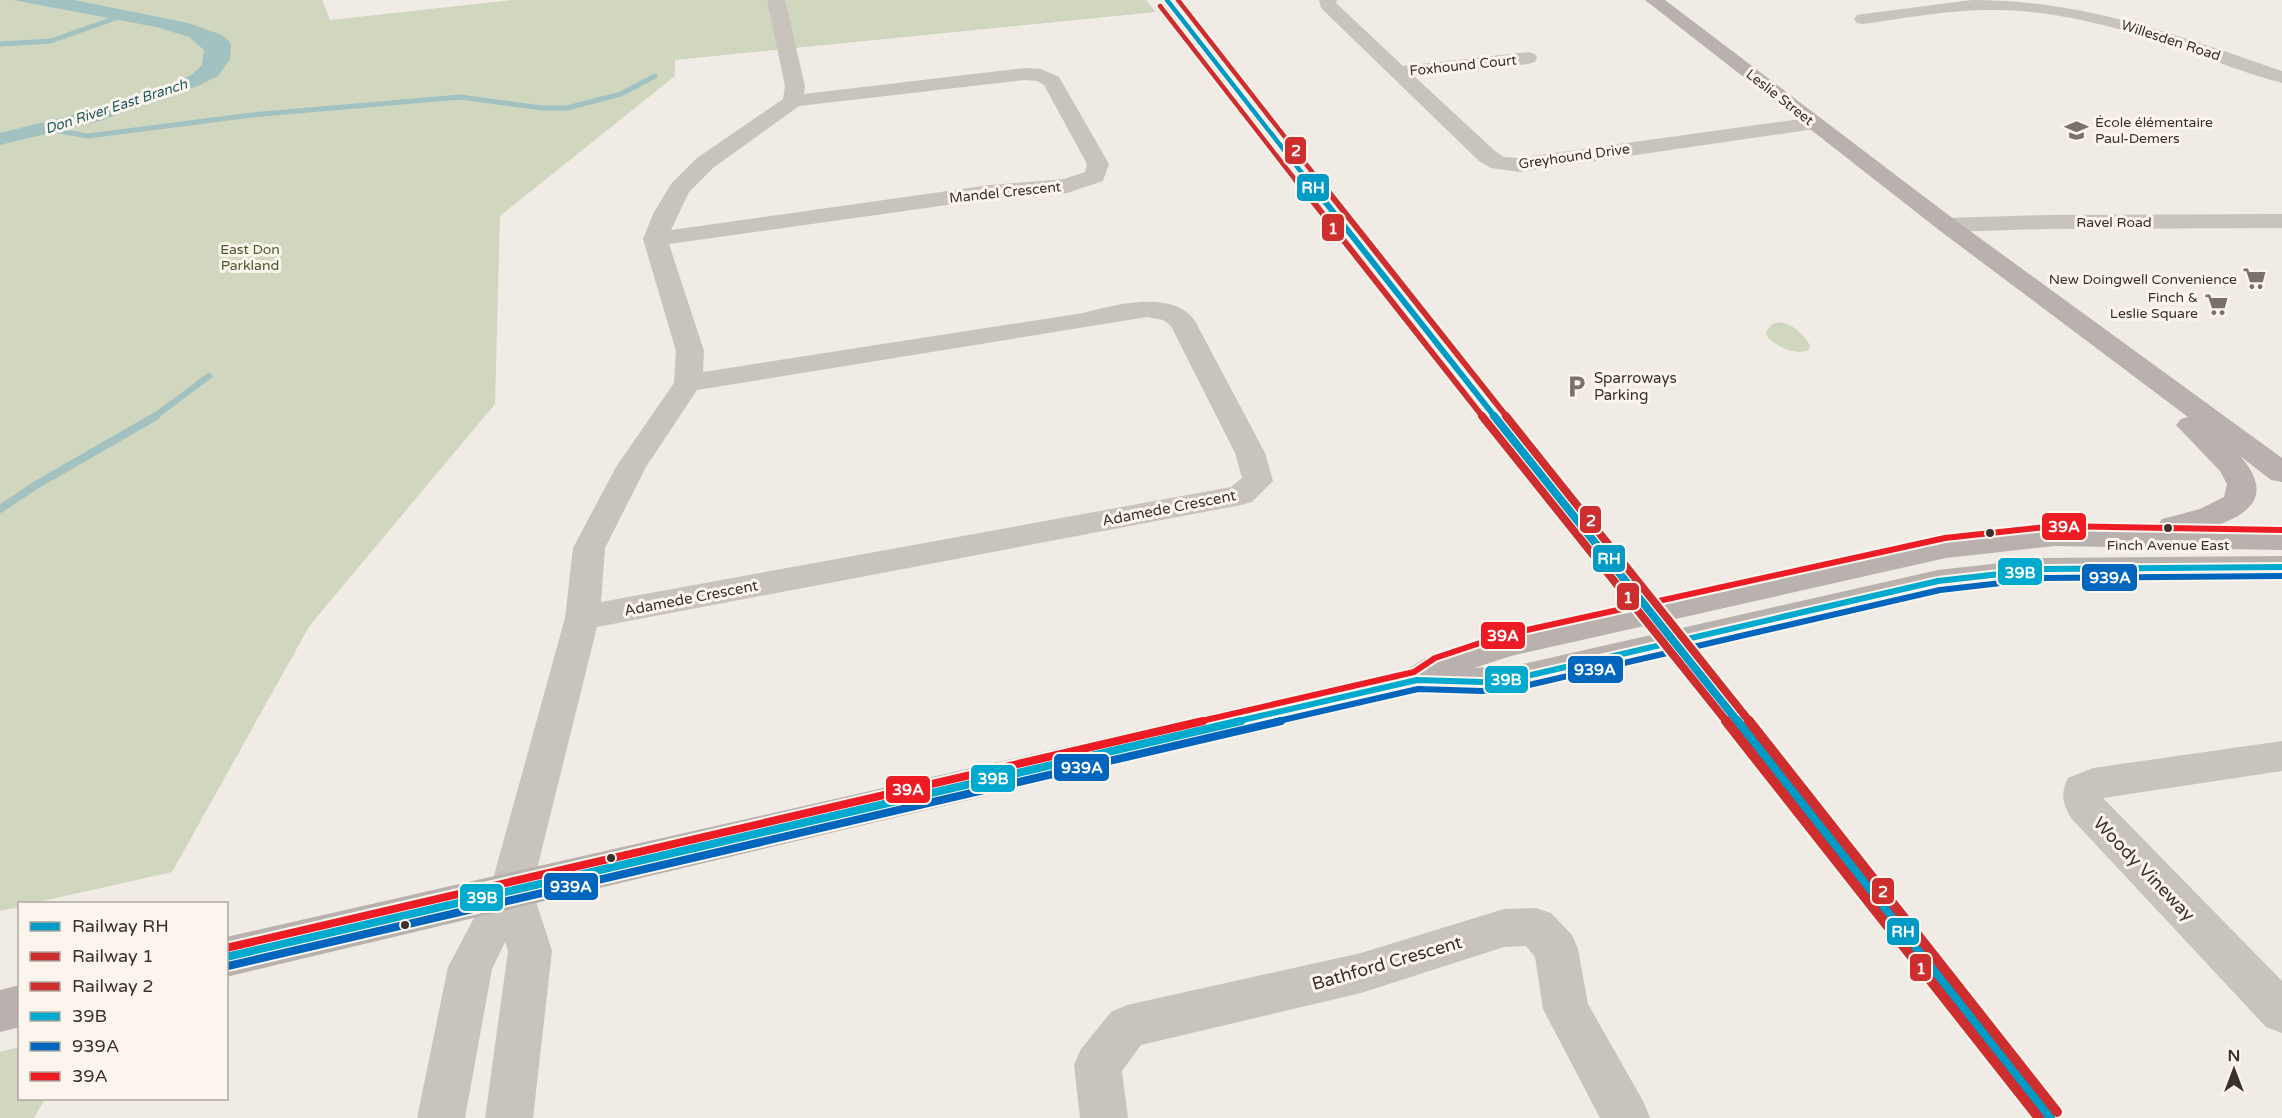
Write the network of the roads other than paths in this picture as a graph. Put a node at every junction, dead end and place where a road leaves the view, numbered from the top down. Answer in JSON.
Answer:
{"nodes":[{"id":1,"x":776,"y":0,"type":"edge"},
{"id":2,"x":1328,"y":0,"type":"edge"},
{"id":3,"x":1654,"y":0,"type":"edge"},
{"id":4,"x":2069,"y":5,"type":"edge"},
{"id":5,"x":1863,"y":19,"type":"dead end"},
{"id":6,"x":1528,"y":58,"type":"dead end"},
{"id":7,"x":1399,"y":72,"type":"junction"},
{"id":8,"x":2282,"y":77,"type":"edge"},
{"id":9,"x":793,"y":101,"type":"junction"},
{"id":10,"x":1815,"y":123,"type":"junction"},
{"id":11,"x":2282,"y":221,"type":"edge"},
{"id":12,"x":1947,"y":225,"type":"junction"},
{"id":13,"x":655,"y":239,"type":"junction"},
{"id":14,"x":2135,"y":363,"type":"junction"},
{"id":15,"x":688,"y":383,"type":"junction"},
{"id":16,"x":2174,"y":392,"type":"junction"},
{"id":17,"x":2282,"y":454,"type":"edge"},
{"id":18,"x":2282,"y":473,"type":"edge"},
{"id":19,"x":2109,"y":536,"type":"junction"},
{"id":20,"x":2282,"y":539,"type":"edge"},
{"id":21,"x":2165,"y":566,"type":"junction"},
{"id":22,"x":2282,"y":567,"type":"edge"},
{"id":23,"x":2282,"y":581,"type":"edge"},
{"id":24,"x":582,"y":618,"type":"junction"},
{"id":25,"x":1417,"y":680,"type":"junction"},
{"id":26,"x":2282,"y":756,"type":"edge"},
{"id":27,"x":511,"y":889,"type":"junction"},
{"id":28,"x":228,"y":957,"type":"edge"},
{"id":29,"x":18,"y":1006,"type":"edge"},
{"id":30,"x":0,"y":1011,"type":"edge"},
{"id":31,"x":2282,"y":1012,"type":"edge"},
{"id":32,"x":441,"y":1118,"type":"edge"},
{"id":33,"x":509,"y":1118,"type":"edge"},
{"id":34,"x":1104,"y":1118,"type":"edge"},
{"id":35,"x":1626,"y":1118,"type":"edge"}],
"edges":[{"from":1,"to":9,"type":"street"},
{"from":2,"to":7,"type":"street","name":"Greyhound Drive"},
{"from":3,"to":10,"type":"main road","name":"Leslie Street"},
{"from":4,"to":5,"type":"street","name":"Willesden Road"},
{"from":4,"to":8,"type":"street","name":"Willesden Road"},
{"from":6,"to":7,"type":"street","name":"Foxhound Court"},
{"from":7,"to":10,"type":"street","name":"Greyhound Drive"},
{"from":9,"to":13,"type":"street"},
{"from":9,"to":13,"type":"street","name":"Mandel Crescent"},
{"from":10,"to":12,"type":"main road","name":"Leslie Street"},
{"from":11,"to":12,"type":"street","name":"Ravel Road"},
{"from":12,"to":14,"type":"main road","name":"Leslie Street"},
{"from":13,"to":15,"type":"street"},
{"from":14,"to":16,"type":"main road","name":"Leslie Street"},
{"from":14,"to":19,"type":"main road"},
{"from":15,"to":24,"type":"street"},
{"from":15,"to":24,"type":"street","name":"Adamede Crescent"},
{"from":16,"to":17,"type":"main road"},
{"from":16,"to":18,"type":"main road","name":"Leslie Street"},
{"from":19,"to":20,"type":"main road"},
{"from":19,"to":25,"type":"main road"},
{"from":21,"to":22,"type":"main road"},
{"from":21,"to":23,"type":"main road"},
{"from":21,"to":25,"type":"main road"},
{"from":24,"to":27,"type":"street"},
{"from":25,"to":27,"type":"main road"},
{"from":26,"to":31,"type":"street","name":"Woody Vineway"},
{"from":27,"to":28,"type":"main road"},
{"from":27,"to":32,"type":"street"},
{"from":27,"to":33,"type":"street"},
{"from":29,"to":30,"type":"main road"},
{"from":34,"to":35,"type":"street","name":"Bathford Crescent"}]}
